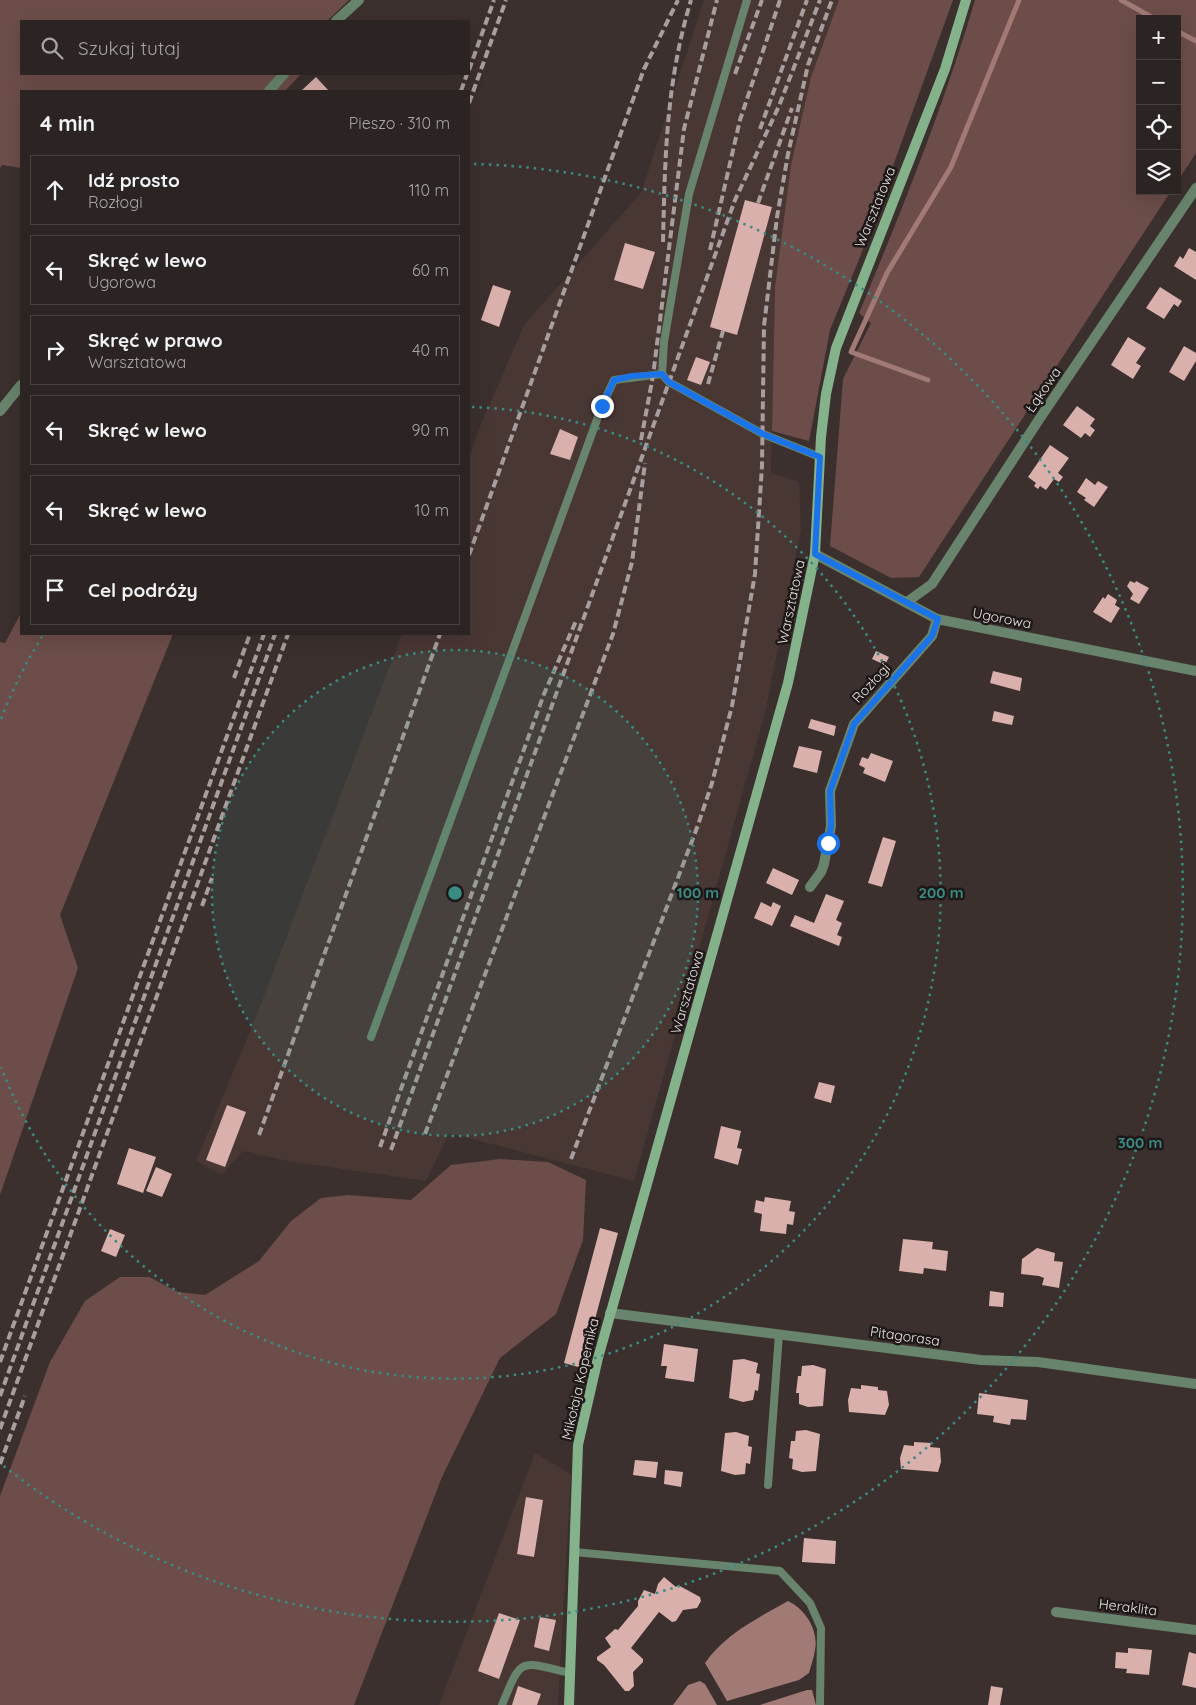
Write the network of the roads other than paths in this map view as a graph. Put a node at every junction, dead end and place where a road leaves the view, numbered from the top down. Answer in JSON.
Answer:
{"nodes":[{"id":1,"x":359,"y":0,"type":"edge"},
{"id":2,"x":747,"y":0,"type":"edge"},
{"id":3,"x":966,"y":0,"type":"edge"},
{"id":4,"x":337,"y":20,"type":"edge"},
{"id":5,"x":283,"y":75,"type":"edge"},
{"id":6,"x":270,"y":90,"type":"edge"},
{"id":7,"x":1196,"y":188,"type":"edge"},
{"id":8,"x":662,"y":374,"type":"junction"},
{"id":9,"x":20,"y":387,"type":"edge"},
{"id":10,"x":0,"y":411,"type":"edge"},
{"id":11,"x":820,"y":457,"type":"junction"},
{"id":12,"x":815,"y":554,"type":"junction"},
{"id":13,"x":907,"y":602,"type":"junction"},
{"id":14,"x":938,"y":619,"type":"junction"},
{"id":15,"x":1196,"y":671,"type":"edge"},
{"id":16,"x":810,"y":887,"type":"dead end"},
{"id":17,"x":371,"y":1037,"type":"dead end"},
{"id":18,"x":655,"y":1156,"type":"joint"},
{"id":19,"x":610,"y":1313,"type":"junction"},
{"id":20,"x":779,"y":1334,"type":"junction"},
{"id":21,"x":1196,"y":1384,"type":"edge"},
{"id":22,"x":768,"y":1485,"type":"dead end"},
{"id":23,"x":574,"y":1552,"type":"junction"},
{"id":24,"x":1056,"y":1612,"type":"dead end"},
{"id":25,"x":1196,"y":1630,"type":"edge"},
{"id":26,"x":570,"y":1673,"type":"junction"},
{"id":27,"x":502,"y":1705,"type":"edge"},
{"id":28,"x":569,"y":1705,"type":"edge"},
{"id":29,"x":820,"y":1705,"type":"edge"}],
"edges":[{"from":1,"to":4,"type":"street"},
{"from":2,"to":8,"type":"lane"},
{"from":3,"to":11,"type":"street","name":"Warsztatowa"},
{"from":5,"to":6,"type":"street"},
{"from":7,"to":13,"type":"street","name":"Łąkowa"},
{"from":8,"to":11,"type":"lane"},
{"from":8,"to":17,"type":"lane"},
{"from":9,"to":10,"type":"street"},
{"from":11,"to":12,"type":"street","name":"Warsztatowa"},
{"from":12,"to":13,"type":"street","name":"Ugorowa"},
{"from":12,"to":18,"type":"street","name":"Warsztatowa"},
{"from":13,"to":14,"type":"street","name":"Ugorowa"},
{"from":14,"to":15,"type":"street","name":"Ugorowa"},
{"from":14,"to":16,"type":"street","name":"Rozłogi"},
{"from":18,"to":19,"type":"street","name":"Mikołaja Kopernika"},
{"from":19,"to":20,"type":"street","name":"Pitagorasa"},
{"from":19,"to":23,"type":"street","name":"Mikołaja Kopernika"},
{"from":20,"to":21,"type":"street","name":"Pitagorasa"},
{"from":20,"to":22,"type":"lane"},
{"from":23,"to":26,"type":"street","name":"Mikołaja Kopernika"},
{"from":23,"to":29,"type":"lane"},
{"from":24,"to":25,"type":"street","name":"Heraklita"},
{"from":26,"to":27,"type":"lane"},
{"from":26,"to":28,"type":"street","name":"Mikołaja Kopernika"}]}
